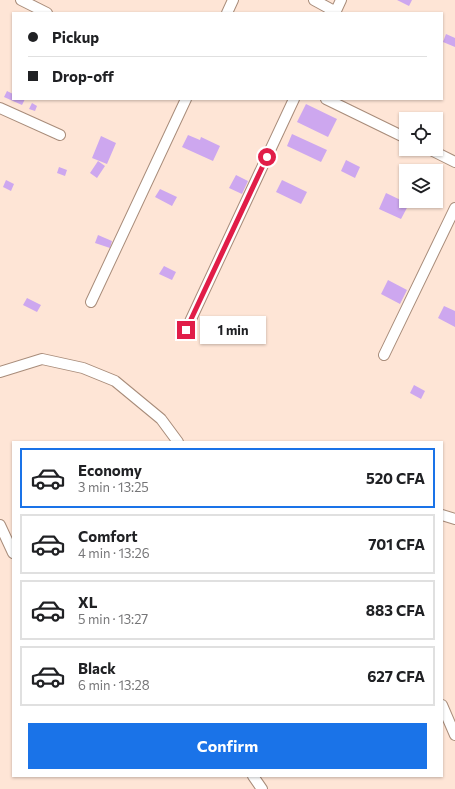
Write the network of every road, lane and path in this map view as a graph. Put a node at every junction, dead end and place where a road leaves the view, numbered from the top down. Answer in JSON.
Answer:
{"nodes":[{"id":1,"x":21,"y":0,"type":"edge"},
{"id":2,"x":233,"y":0,"type":"edge"},
{"id":3,"x":314,"y":0,"type":"edge"},
{"id":4,"x":341,"y":0,"type":"edge"},
{"id":5,"x":45,"y":12,"type":"edge"},
{"id":6,"x":227,"y":12,"type":"edge"},
{"id":7,"x":333,"y":12,"type":"edge"},
{"id":8,"x":335,"y":12,"type":"edge"},
{"id":9,"x":186,"y":100,"type":"edge"},
{"id":10,"x":294,"y":100,"type":"edge"},
{"id":11,"x":328,"y":100,"type":"edge"},
{"id":12,"x":0,"y":108,"type":"edge"},
{"id":13,"x":60,"y":135,"type":"dead end"},
{"id":14,"x":399,"y":135,"type":"edge"},
{"id":15,"x":443,"y":156,"type":"edge"},
{"id":16,"x":455,"y":162,"type":"edge"},
{"id":17,"x":455,"y":208,"type":"edge"},
{"id":18,"x":91,"y":302,"type":"dead end"},
{"id":19,"x":186,"y":330,"type":"dead end"},
{"id":20,"x":384,"y":355,"type":"dead end"},
{"id":21,"x":0,"y":372,"type":"edge"},
{"id":22,"x":177,"y":441,"type":"edge"},
{"id":23,"x":443,"y":515,"type":"edge"},
{"id":24,"x":455,"y":520,"type":"edge"},
{"id":25,"x":0,"y":525,"type":"edge"},
{"id":26,"x":12,"y":551,"type":"edge"},
{"id":27,"x":443,"y":707,"type":"edge"},
{"id":28,"x":455,"y":735,"type":"edge"},
{"id":29,"x":254,"y":777,"type":"edge"},
{"id":30,"x":262,"y":789,"type":"edge"}],
"edges":[{"from":1,"to":5,"type":"street"},
{"from":2,"to":6,"type":"street"},
{"from":3,"to":7,"type":"street"},
{"from":4,"to":8,"type":"street"},
{"from":9,"to":18,"type":"street"},
{"from":10,"to":19,"type":"street"},
{"from":11,"to":14,"type":"street"},
{"from":12,"to":13,"type":"street"},
{"from":15,"to":16,"type":"street"},
{"from":17,"to":20,"type":"street"},
{"from":21,"to":22,"type":"street"},
{"from":23,"to":24,"type":"street"},
{"from":25,"to":26,"type":"street"},
{"from":27,"to":28,"type":"street"},
{"from":29,"to":30,"type":"street"}]}
